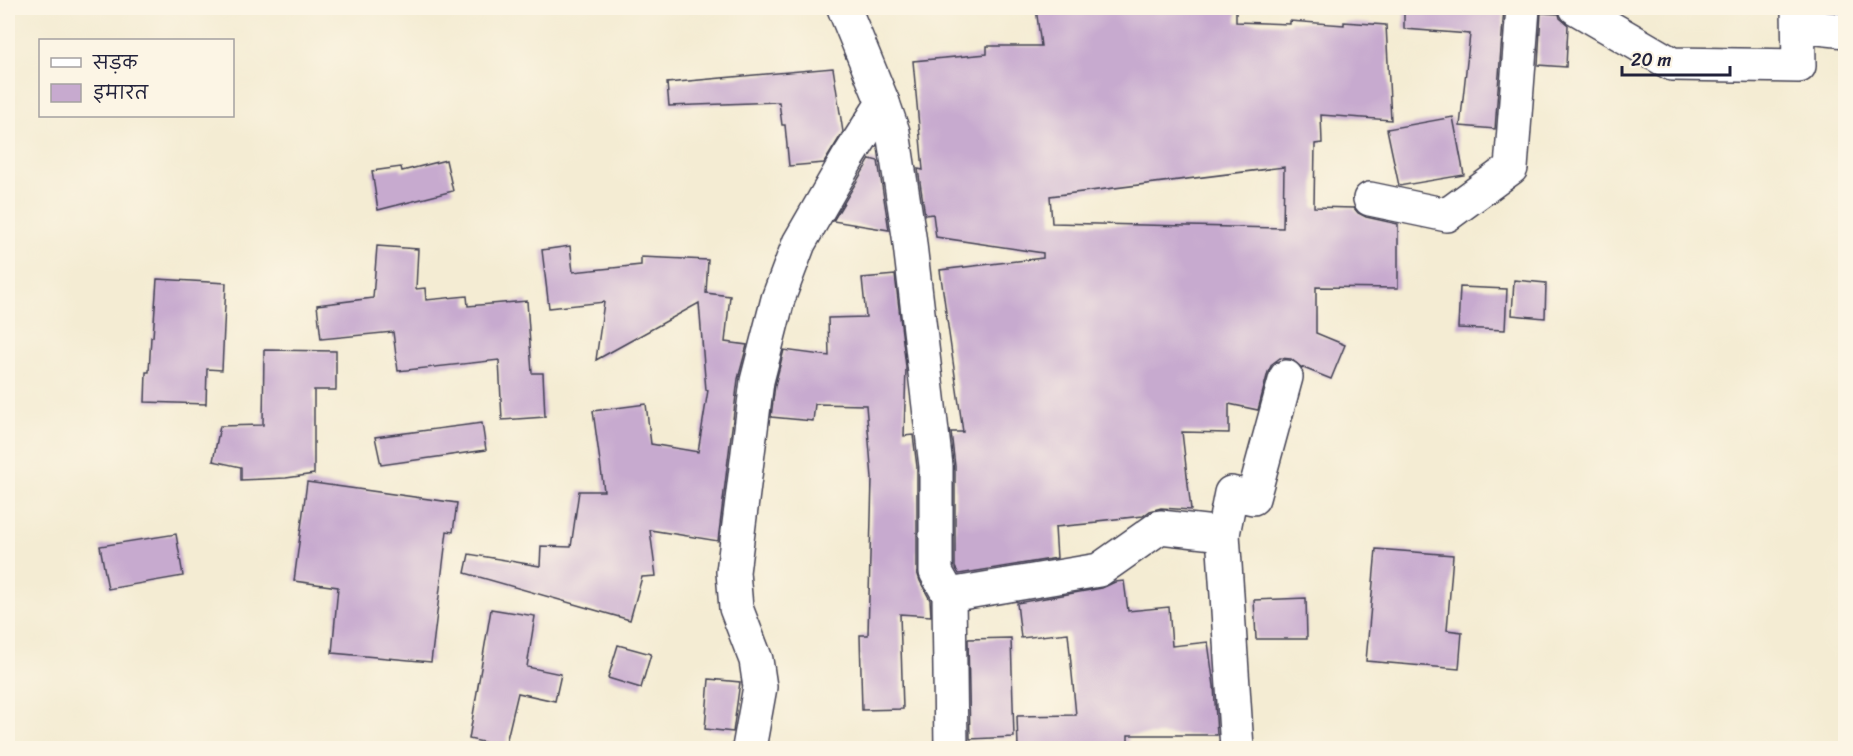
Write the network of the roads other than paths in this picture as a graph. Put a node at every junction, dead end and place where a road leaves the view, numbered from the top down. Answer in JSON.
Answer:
{"nodes":[{"id":1,"x":844,"y":8,"type":"edge"},
{"id":2,"x":1523,"y":8,"type":"edge"},
{"id":3,"x":1576,"y":8,"type":"edge"},
{"id":4,"x":1798,"y":17,"type":"edge"},
{"id":5,"x":1845,"y":31,"type":"edge"},
{"id":6,"x":883,"y":103,"type":"junction"},
{"id":7,"x":1370,"y":200,"type":"dead end"},
{"id":8,"x":1286,"y":377,"type":"dead end"},
{"id":9,"x":1223,"y":534,"type":"junction"},
{"id":10,"x":949,"y":595,"type":"junction"},
{"id":11,"x":749,"y":748,"type":"edge"},
{"id":12,"x":951,"y":748,"type":"edge"},
{"id":13,"x":1237,"y":748,"type":"edge"}],
"edges":[{"from":1,"to":6,"type":"street"},
{"from":2,"to":7,"type":"street"},
{"from":3,"to":4,"type":"street"},
{"from":4,"to":5,"type":"street"},
{"from":6,"to":10,"type":"street"},
{"from":6,"to":11,"type":"street"},
{"from":8,"to":9,"type":"street"},
{"from":9,"to":10,"type":"street"},
{"from":9,"to":13,"type":"street"},
{"from":10,"to":12,"type":"street"}]}
